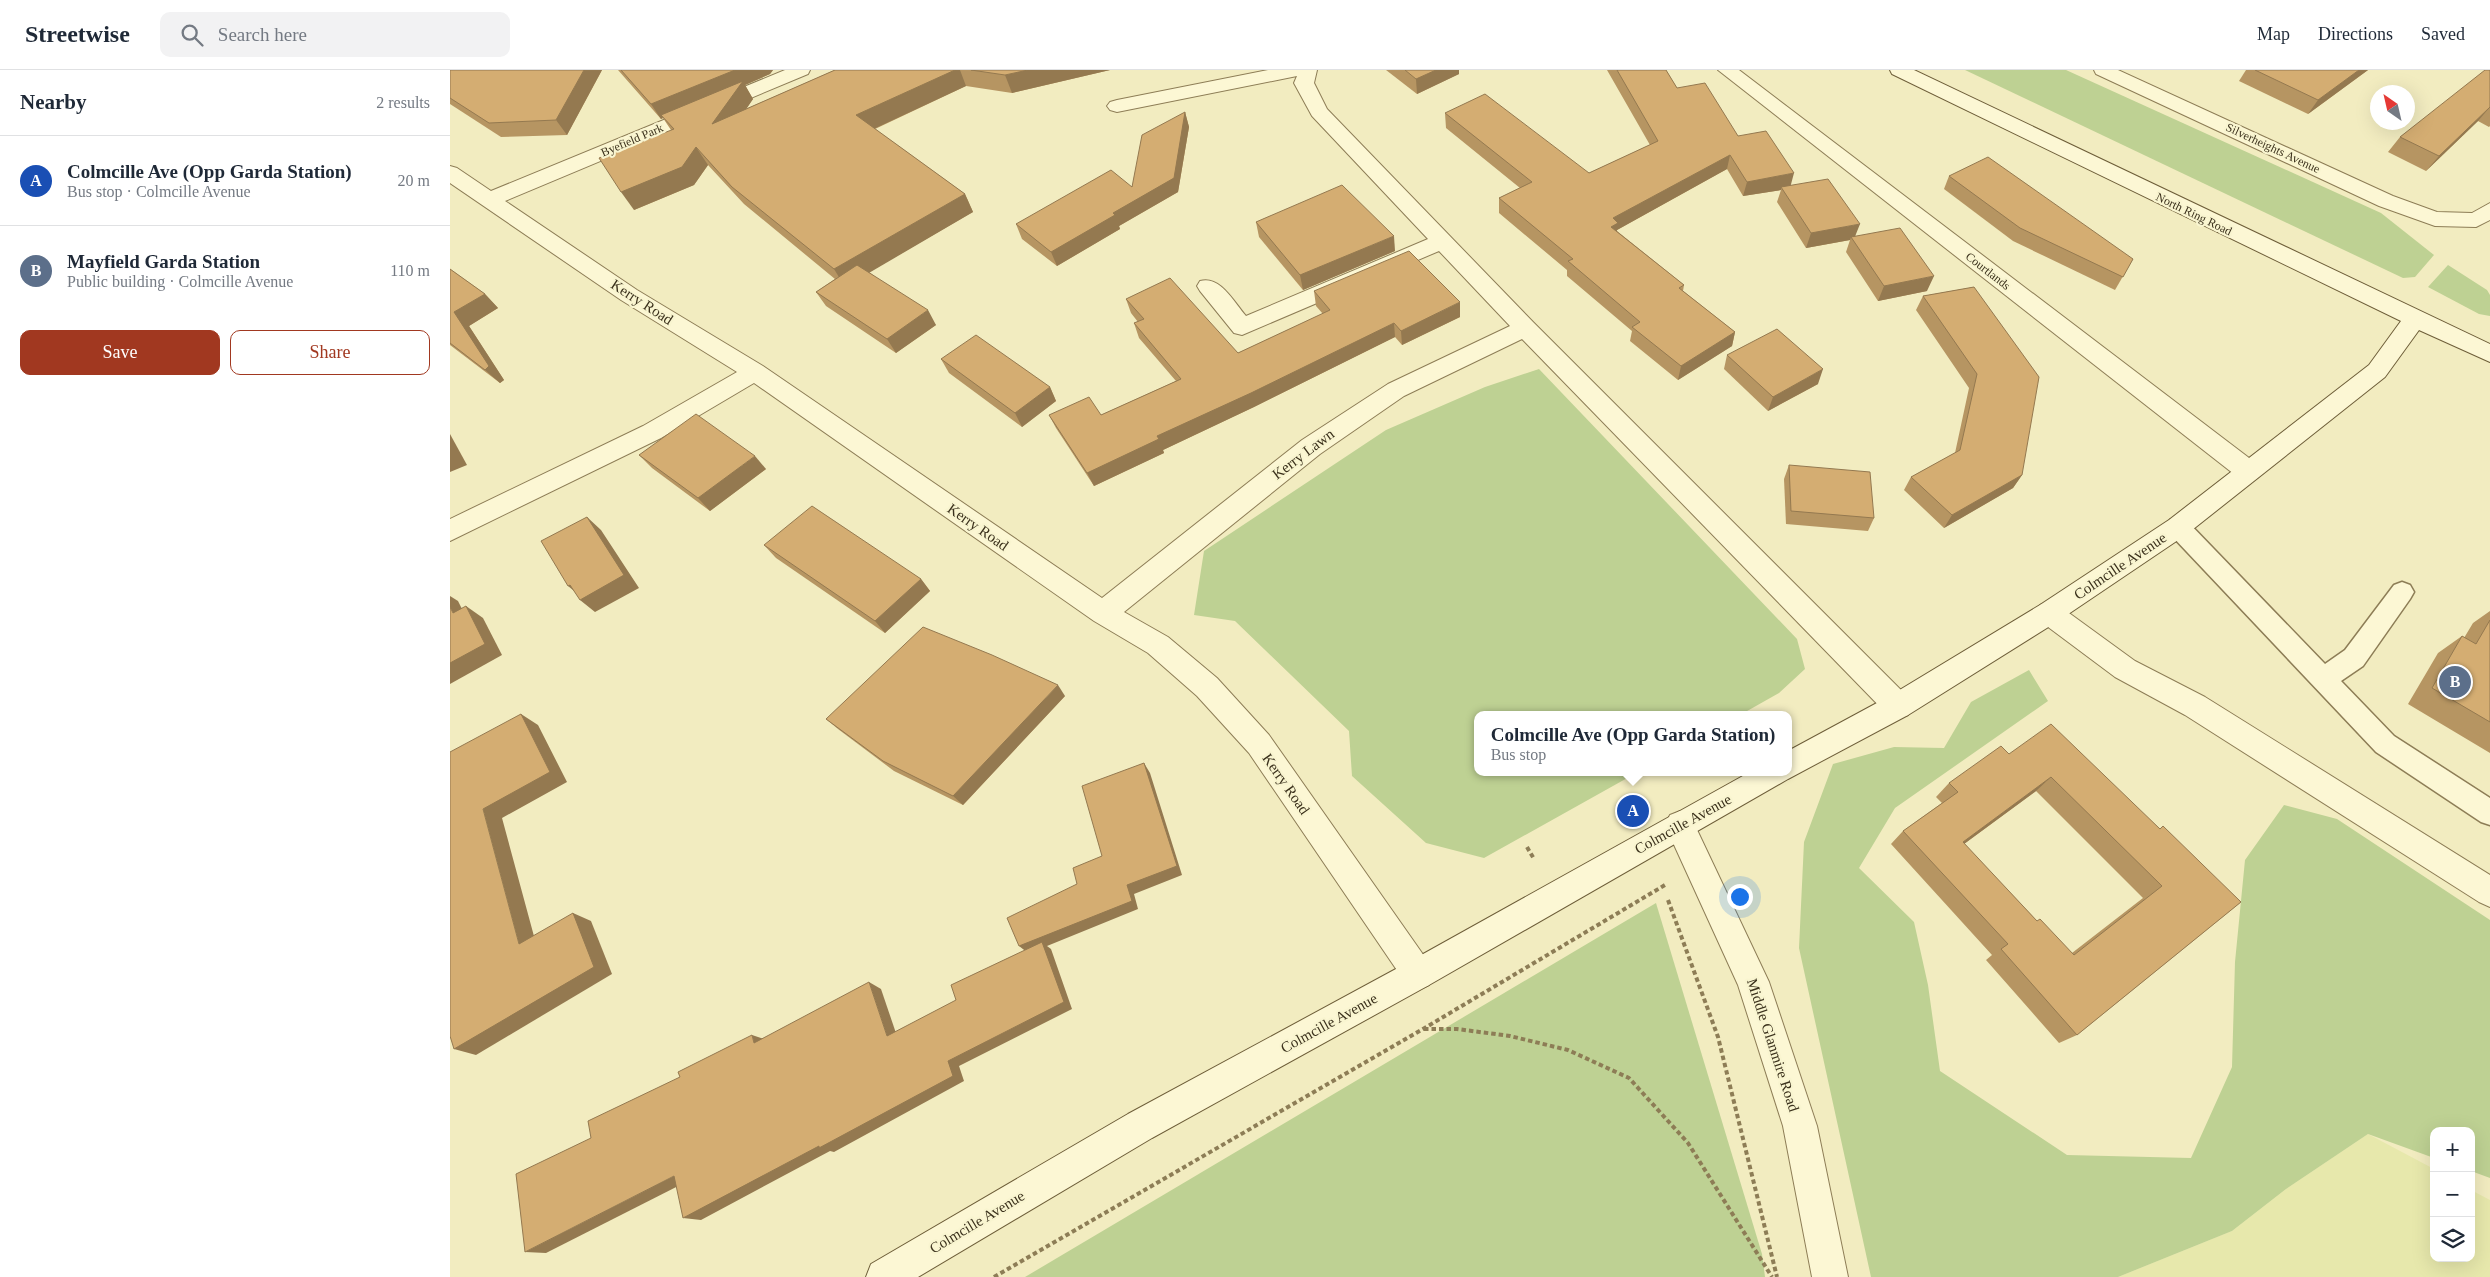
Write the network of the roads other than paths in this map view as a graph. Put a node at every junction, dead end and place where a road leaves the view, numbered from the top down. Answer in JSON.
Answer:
{"nodes":[{"id":1,"x":801,"y":70,"type":"edge"},
{"id":2,"x":1297,"y":70,"type":"edge"},
{"id":3,"x":1308,"y":70,"type":"edge"},
{"id":4,"x":1727,"y":70,"type":"edge"},
{"id":5,"x":1899,"y":70,"type":"edge"},
{"id":6,"x":2103,"y":70,"type":"edge"},
{"id":7,"x":2153,"y":70,"type":"edge"},
{"id":8,"x":2133,"y":83,"type":"junction"},
{"id":9,"x":1117,"y":106,"type":"dead end"},
{"id":10,"x":450,"y":173,"type":"edge"},
{"id":11,"x":491,"y":199,"type":"junction"},
{"id":12,"x":2490,"y":210,"type":"edge"},
{"id":13,"x":1442,"y":241,"type":"junction"},
{"id":14,"x":1208,"y":286,"type":"dead end"},
{"id":15,"x":2415,"y":319,"type":"junction"},
{"id":16,"x":1525,"y":328,"type":"junction"},
{"id":17,"x":2490,"y":354,"type":"edge"},
{"id":18,"x":755,"y":372,"type":"junction"},
{"id":19,"x":2248,"y":471,"type":"junction"},
{"id":20,"x":2178,"y":526,"type":"junction"},
{"id":21,"x":450,"y":531,"type":"edge"},
{"id":22,"x":2402,"y":592,"type":"dead end"},
{"id":23,"x":1102,"y":613,"type":"junction"},
{"id":24,"x":2049,"y":614,"type":"junction"},
{"id":25,"x":2324,"y":679,"type":"junction"},
{"id":26,"x":1898,"y":706,"type":"junction"},
{"id":27,"x":1792,"y":764,"type":"edge"},
{"id":28,"x":1770,"y":776,"type":"edge"},
{"id":29,"x":2490,"y":813,"type":"edge"},
{"id":30,"x":1680,"y":825,"type":"junction"},
{"id":31,"x":2490,"y":892,"type":"edge"},
{"id":32,"x":1418,"y":974,"type":"junction"},
{"id":33,"x":884,"y":1277,"type":"edge"},
{"id":34,"x":1830,"y":1277,"type":"edge"}],
"edges":[{"from":1,"to":11,"type":"street","name":"Byefield Park"},
{"from":2,"to":9,"type":"street"},
{"from":3,"to":13,"type":"street"},
{"from":4,"to":19,"type":"street","name":"Courtlands"},
{"from":5,"to":15,"type":"street","name":"North Ring Road"},
{"from":6,"to":8,"type":"street","name":"Silverheights Avenue"},
{"from":7,"to":8,"type":"street"},
{"from":8,"to":12,"type":"street","name":"Silverheights Avenue"},
{"from":10,"to":11,"type":"street","name":"Kerry Road"},
{"from":11,"to":18,"type":"street","name":"Kerry Road"},
{"from":13,"to":14,"type":"street"},
{"from":13,"to":16,"type":"street"},
{"from":15,"to":17,"type":"street","name":"North Ring Road"},
{"from":15,"to":19,"type":"street","name":"Colmcille Avenue"},
{"from":16,"to":23,"type":"street","name":"Kerry Lawn"},
{"from":16,"to":26,"type":"street"},
{"from":18,"to":21,"type":"street"},
{"from":18,"to":23,"type":"street","name":"Kerry Road"},
{"from":19,"to":20,"type":"street","name":"Colmcille Avenue"},
{"from":20,"to":24,"type":"street","name":"Colmcille Avenue"},
{"from":20,"to":25,"type":"lane"},
{"from":22,"to":25,"type":"lane"},
{"from":23,"to":32,"type":"street","name":"Kerry Road"},
{"from":24,"to":26,"type":"street","name":"Colmcille Avenue"},
{"from":24,"to":31,"type":"street"},
{"from":25,"to":29,"type":"lane"},
{"from":26,"to":27,"type":"street","name":"Colmcille Avenue"},
{"from":28,"to":30,"type":"street","name":"Colmcille Avenue"},
{"from":30,"to":32,"type":"street","name":"Colmcille Avenue"},
{"from":30,"to":34,"type":"street","name":"Middle Glanmire Road"},
{"from":32,"to":33,"type":"street","name":"Colmcille Avenue"}]}
